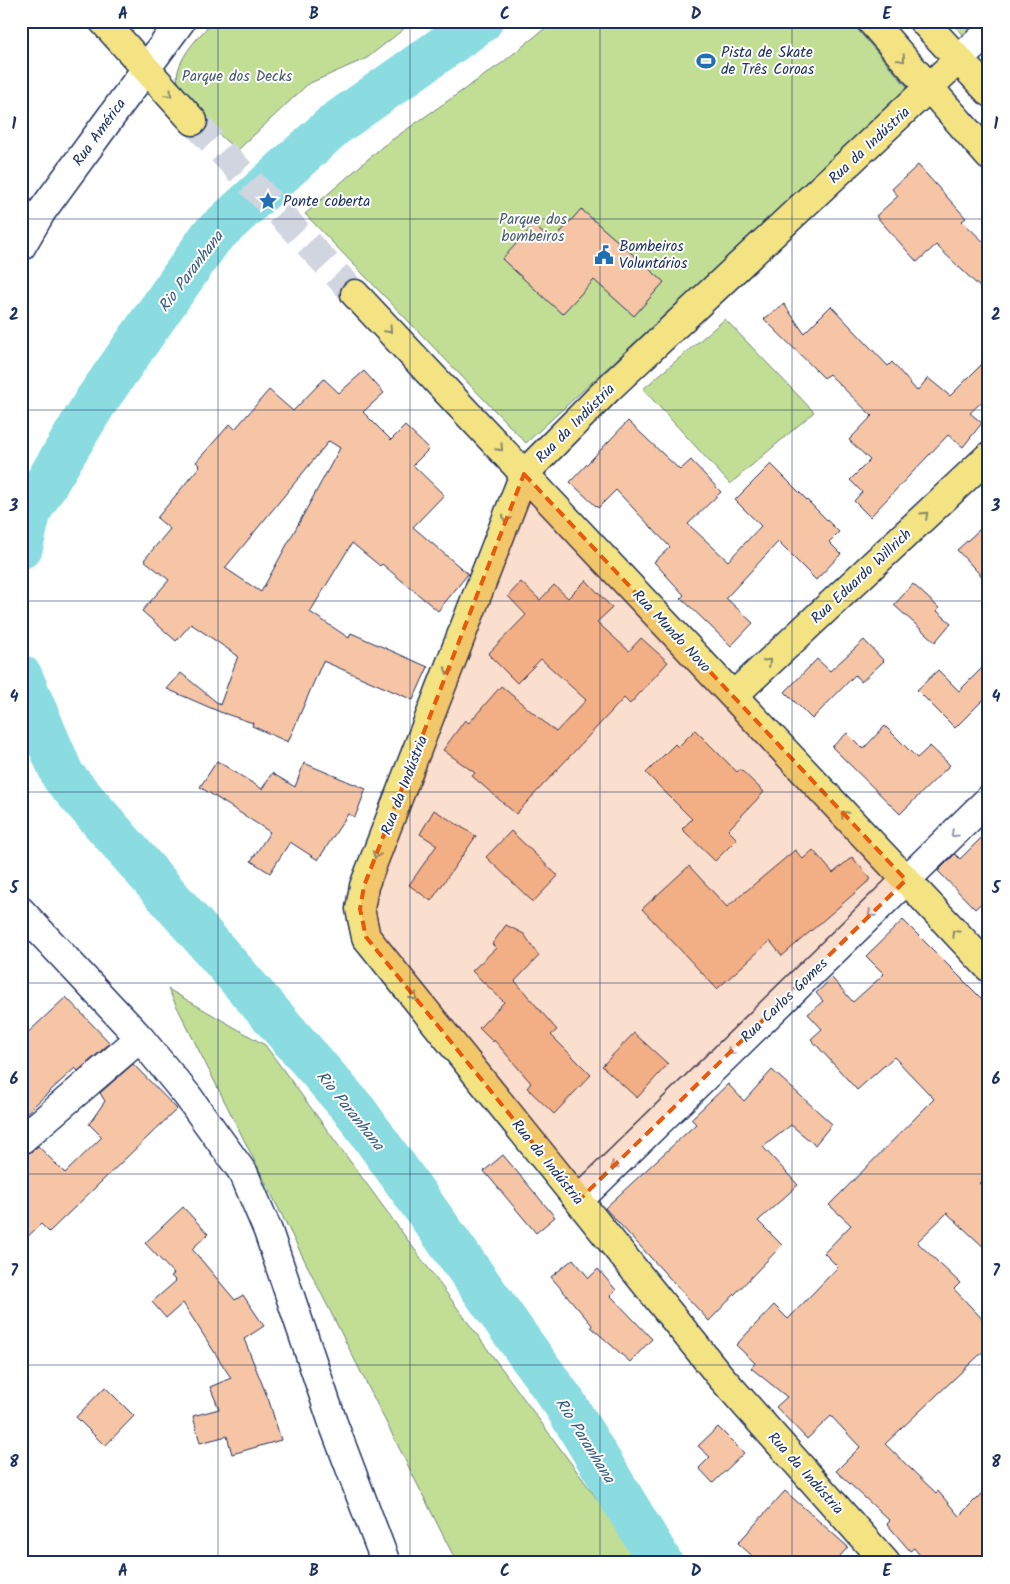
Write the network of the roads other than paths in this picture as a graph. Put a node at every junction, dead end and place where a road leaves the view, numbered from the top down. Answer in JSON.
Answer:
{"nodes":[{"id":1,"x":103,"y":21,"type":"edge"},
{"id":2,"x":181,"y":21,"type":"edge"},
{"id":3,"x":870,"y":21,"type":"edge"},
{"id":4,"x":923,"y":21,"type":"edge"},
{"id":5,"x":989,"y":32,"type":"edge"},
{"id":6,"x":958,"y":59,"type":"junction"},
{"id":7,"x":145,"y":68,"type":"junction"},
{"id":8,"x":928,"y":89,"type":"junction"},
{"id":9,"x":989,"y":92,"type":"edge"},
{"id":10,"x":193,"y":121,"type":"tunnel mouth"},
{"id":11,"x":989,"y":156,"type":"edge"},
{"id":12,"x":21,"y":247,"type":"edge"},
{"id":13,"x":356,"y":294,"type":"tunnel mouth"},
{"id":14,"x":989,"y":456,"type":"edge"},
{"id":15,"x":524,"y":474,"type":"junction"},
{"id":16,"x":733,"y":696,"type":"junction"},
{"id":17,"x":989,"y":800,"type":"edge"},
{"id":18,"x":906,"y":880,"type":"junction"},
{"id":19,"x":21,"y":911,"type":"edge"},
{"id":20,"x":989,"y":968,"type":"edge"},
{"id":21,"x":140,"y":1038,"type":"junction"},
{"id":22,"x":21,"y":1140,"type":"edge"},
{"id":23,"x":579,"y":1200,"type":"junction"},
{"id":24,"x":386,"y":1563,"type":"edge"},
{"id":25,"x":886,"y":1563,"type":"edge"}],
"edges":[{"from":1,"to":7,"type":"main road"},
{"from":2,"to":7,"type":"street","name":"Rua América"},
{"from":3,"to":8,"type":"main road","one_way":true},
{"from":4,"to":6,"type":"main road"},
{"from":5,"to":6,"type":"street","name":"Rua da Indústria"},
{"from":6,"to":8,"type":"main road","name":"Rua da Indústria"},
{"from":6,"to":9,"type":"main road"},
{"from":7,"to":10,"type":"main road","one_way":true},
{"from":7,"to":12,"type":"street","name":"Rua América"},
{"from":8,"to":11,"type":"main road"},
{"from":8,"to":15,"type":"main road","name":"Rua da Indústria"},
{"from":13,"to":15,"type":"main road","name":"Rua Mundo Novo","one_way":true},
{"from":16,"to":14,"type":"main road","name":"Rua Eduardo Willrich","one_way":true},
{"from":15,"to":16,"type":"main road","name":"Rua Mundo Novo"},
{"from":15,"to":23,"type":"main road","name":"Rua da Indústria","one_way":true},
{"from":18,"to":16,"type":"main road","name":"Rua Mundo Novo","one_way":true},
{"from":17,"to":18,"type":"street","name":"Rua Carlos Gomes","one_way":true},
{"from":20,"to":18,"type":"main road","name":"Rua Mundo Novo","one_way":true},
{"from":18,"to":23,"type":"street","name":"Rua Carlos Gomes","one_way":true},
{"from":19,"to":21,"type":"street"},
{"from":21,"to":22,"type":"street"},
{"from":21,"to":24,"type":"street"},
{"from":23,"to":25,"type":"main road","name":"Rua da Indústria"}]}
